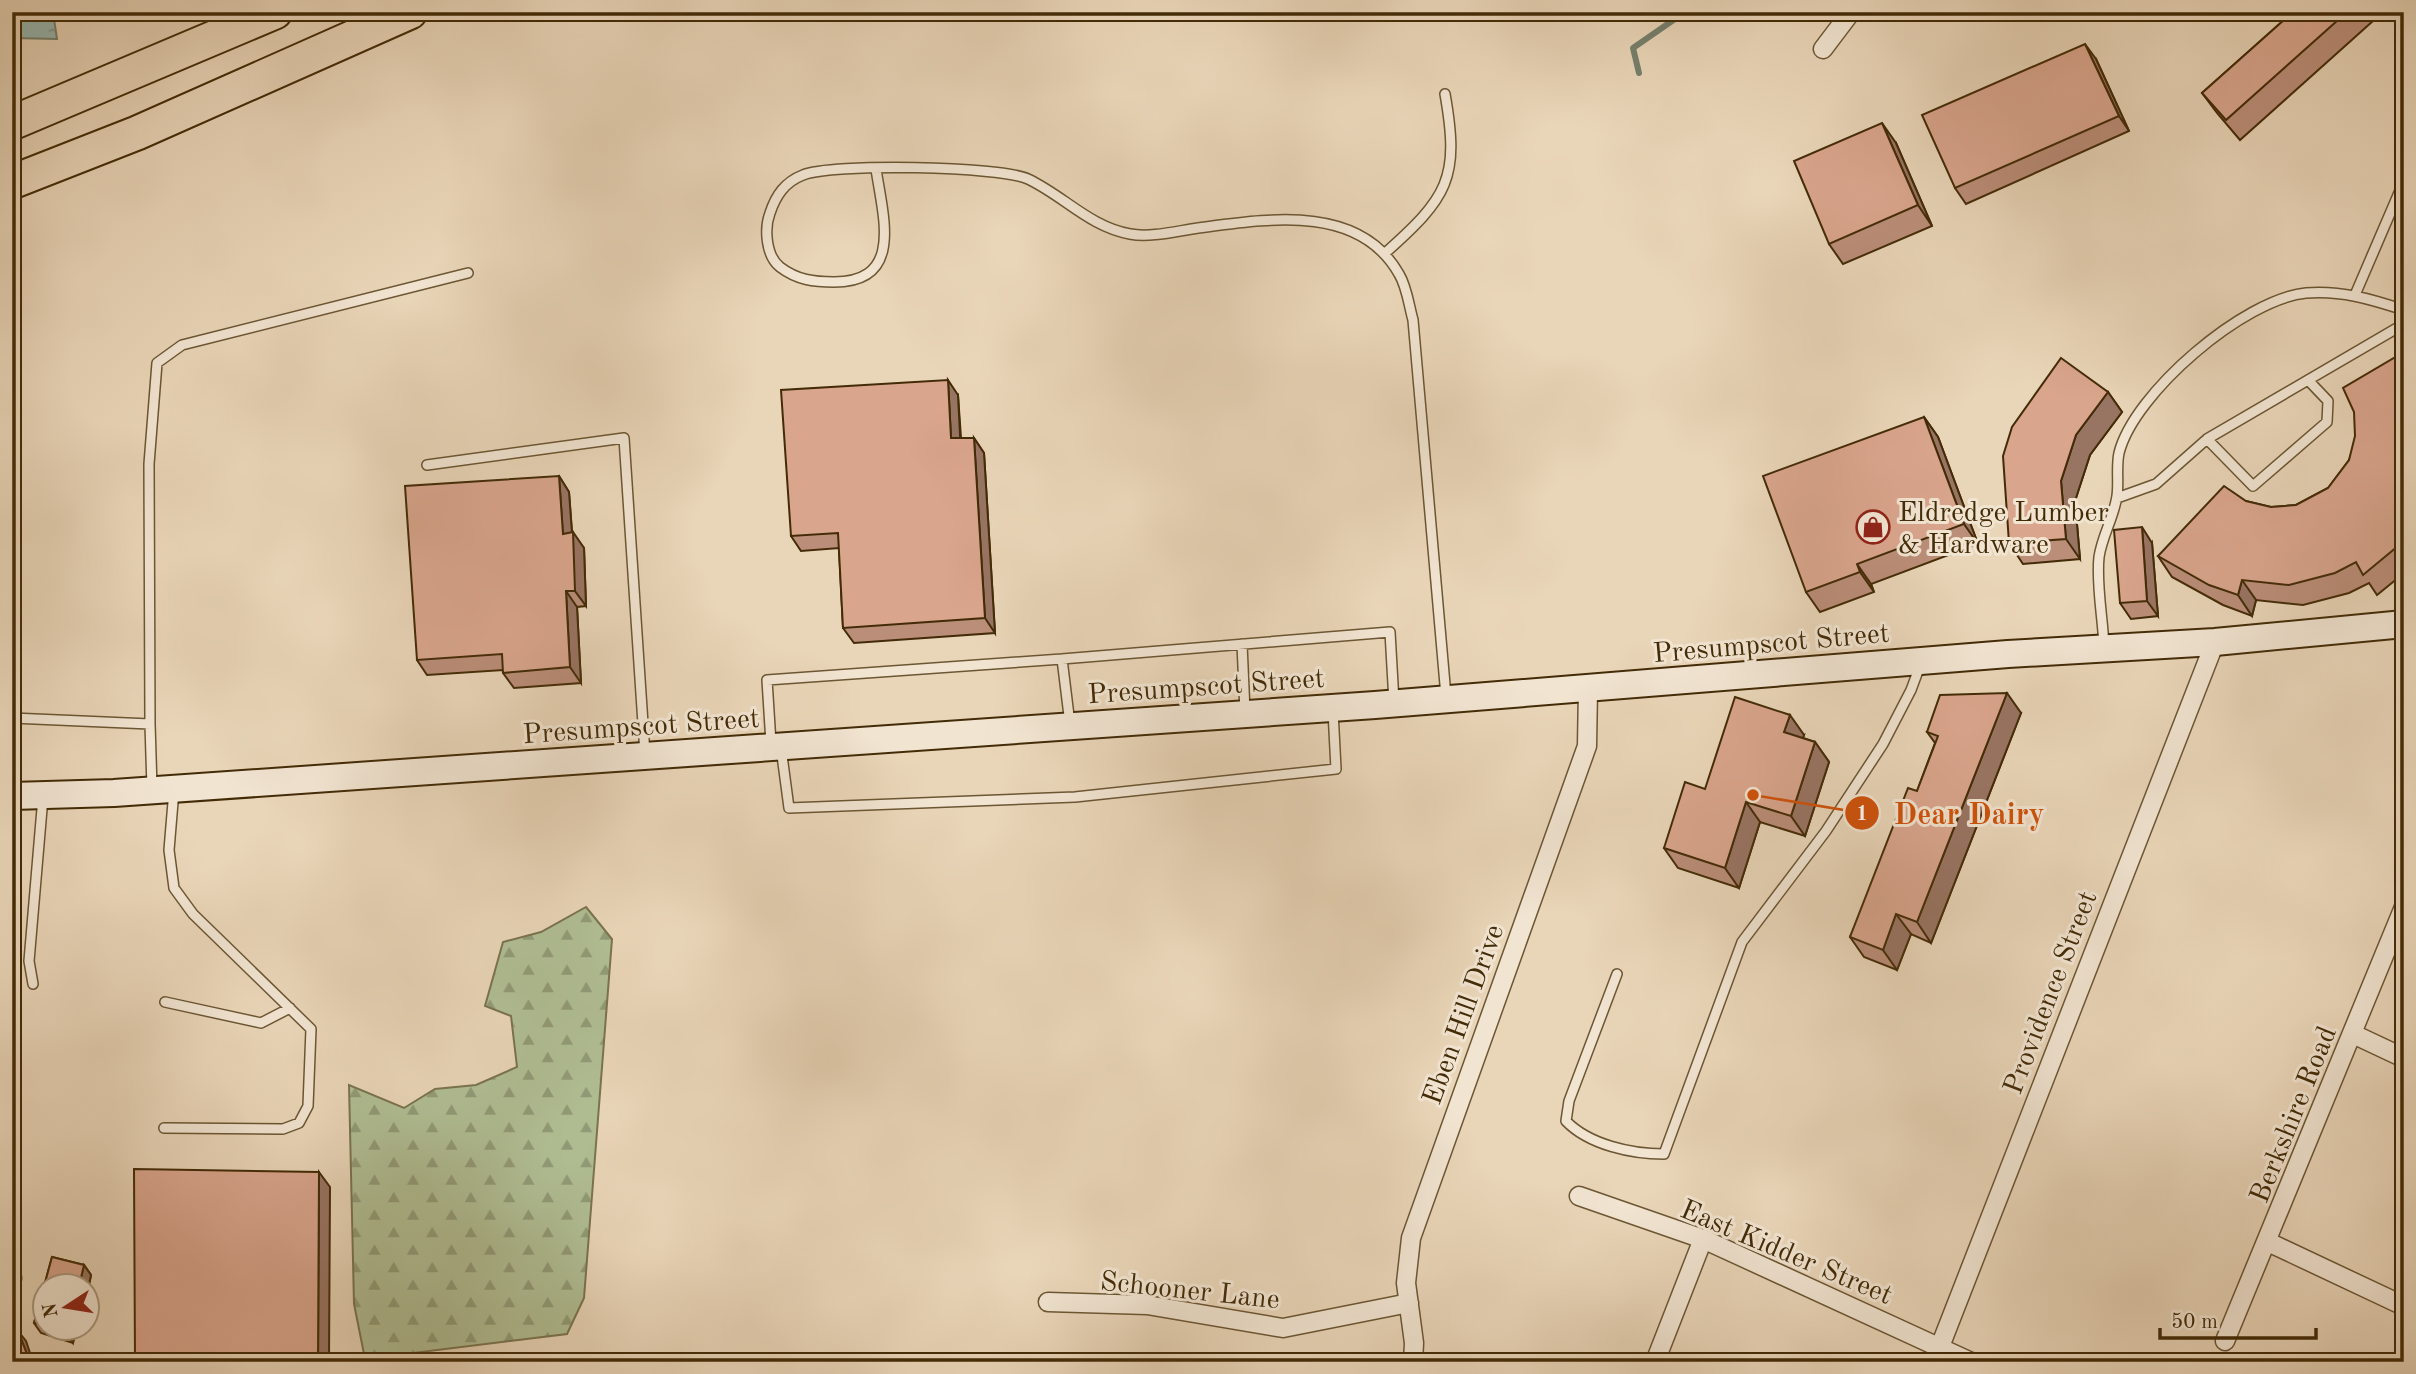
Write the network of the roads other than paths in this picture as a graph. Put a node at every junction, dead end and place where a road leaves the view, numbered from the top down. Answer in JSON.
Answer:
{"nodes":[{"id":1,"x":275,"y":12,"type":"edge"},
{"id":2,"x":410,"y":12,"type":"edge"},
{"id":3,"x":1851,"y":12,"type":"edge"},
{"id":4,"x":1823,"y":49,"type":"dead end"},
{"id":5,"x":1445,"y":93,"type":"dead end"},
{"id":6,"x":12,"y":123,"type":"edge"},
{"id":7,"x":876,"y":169,"type":"junction"},
{"id":8,"x":2404,"y":181,"type":"edge"},
{"id":9,"x":12,"y":183,"type":"edge"},
{"id":10,"x":1384,"y":254,"type":"junction"},
{"id":11,"x":468,"y":273,"type":"dead end"},
{"id":12,"x":2355,"y":295,"type":"junction"},
{"id":13,"x":2404,"y":310,"type":"edge"},
{"id":14,"x":2404,"y":324,"type":"edge"},
{"id":15,"x":2308,"y":380,"type":"junction"},
{"id":16,"x":2207,"y":439,"type":"junction"},
{"id":17,"x":427,"y":465,"type":"dead end"},
{"id":18,"x":2117,"y":498,"type":"junction"},
{"id":19,"x":2404,"y":624,"type":"edge"},
{"id":20,"x":2215,"y":642,"type":"junction"},
{"id":21,"x":1242,"y":644,"type":"junction"},
{"id":22,"x":2105,"y":649,"type":"junction"},
{"id":23,"x":1062,"y":659,"type":"junction"},
{"id":24,"x":1921,"y":662,"type":"junction"},
{"id":25,"x":1588,"y":689,"type":"junction"},
{"id":26,"x":1446,"y":700,"type":"junction"},
{"id":27,"x":1394,"y":704,"type":"junction"},
{"id":28,"x":1333,"y":708,"type":"junction"},
{"id":29,"x":1245,"y":714,"type":"junction"},
{"id":30,"x":12,"y":718,"type":"edge"},
{"id":31,"x":150,"y":724,"type":"junction"},
{"id":32,"x":1070,"y":726,"type":"junction"},
{"id":33,"x":776,"y":747,"type":"junction"},
{"id":34,"x":645,"y":756,"type":"junction"},
{"id":35,"x":163,"y":789,"type":"junction"},
{"id":36,"x":43,"y":795,"type":"junction"},
{"id":37,"x":12,"y":796,"type":"edge"},
{"id":38,"x":2404,"y":907,"type":"edge"},
{"id":39,"x":1617,"y":974,"type":"dead end"},
{"id":40,"x":33,"y":985,"type":"dead end"},
{"id":41,"x":165,"y":1002,"type":"dead end"},
{"id":42,"x":290,"y":1007,"type":"junction"},
{"id":43,"x":2353,"y":1034,"type":"junction"},
{"id":44,"x":2404,"y":1058,"type":"edge"},
{"id":45,"x":164,"y":1128,"type":"dead end"},
{"id":46,"x":1580,"y":1196,"type":"dead end"},
{"id":47,"x":1703,"y":1239,"type":"junction"},
{"id":48,"x":2268,"y":1242,"type":"junction"},
{"id":49,"x":1048,"y":1302,"type":"dead end"},
{"id":50,"x":1409,"y":1303,"type":"junction"},
{"id":51,"x":2404,"y":1306,"type":"edge"},
{"id":52,"x":2225,"y":1340,"type":"dead end"},
{"id":53,"x":1936,"y":1354,"type":"edge"},
{"id":54,"x":1413,"y":1362,"type":"edge"},
{"id":55,"x":1655,"y":1362,"type":"edge"},
{"id":56,"x":1971,"y":1362,"type":"edge"}],
"edges":[{"from":1,"to":6,"type":"highway"},
{"from":2,"to":9,"type":"highway"},
{"from":3,"to":4,"type":"street"},
{"from":5,"to":10,"type":"lane"},
{"from":7,"to":7,"type":"lane"},
{"from":7,"to":10,"type":"lane"},
{"from":8,"to":12,"type":"lane"},
{"from":10,"to":26,"type":"lane"},
{"from":11,"to":31,"type":"lane"},
{"from":12,"to":13,"type":"lane"},
{"from":12,"to":18,"type":"lane"},
{"from":14,"to":15,"type":"lane"},
{"from":15,"to":16,"type":"lane"},
{"from":15,"to":16,"type":"lane"},
{"from":16,"to":18,"type":"lane"},
{"from":17,"to":34,"type":"lane"},
{"from":18,"to":22,"type":"lane"},
{"from":19,"to":20,"type":"street","name":"Presumpscot Street"},
{"from":20,"to":22,"type":"street","name":"Presumpscot Street"},
{"from":20,"to":53,"type":"street","name":"Providence Street"},
{"from":21,"to":23,"type":"lane"},
{"from":21,"to":27,"type":"lane"},
{"from":21,"to":29,"type":"lane"},
{"from":22,"to":24,"type":"street","name":"Presumpscot Street"},
{"from":23,"to":32,"type":"lane"},
{"from":23,"to":33,"type":"lane"},
{"from":24,"to":25,"type":"street","name":"Presumpscot Street"},
{"from":24,"to":39,"type":"lane"},
{"from":25,"to":26,"type":"street","name":"Presumpscot Street"},
{"from":25,"to":50,"type":"street","name":"Eben Hill Drive"},
{"from":26,"to":27,"type":"street","name":"Presumpscot Street"},
{"from":27,"to":28,"type":"street","name":"Presumpscot Street"},
{"from":28,"to":29,"type":"street","name":"Presumpscot Street"},
{"from":28,"to":33,"type":"lane"},
{"from":29,"to":32,"type":"street","name":"Presumpscot Street"},
{"from":30,"to":31,"type":"lane"},
{"from":31,"to":35,"type":"lane"},
{"from":32,"to":33,"type":"street","name":"Presumpscot Street"},
{"from":33,"to":34,"type":"street","name":"Presumpscot Street"},
{"from":34,"to":35,"type":"street","name":"Presumpscot Street"},
{"from":35,"to":36,"type":"street","name":"Presumpscot Street"},
{"from":35,"to":42,"type":"lane"},
{"from":36,"to":37,"type":"street","name":"Presumpscot Street"},
{"from":36,"to":40,"type":"lane"},
{"from":38,"to":43,"type":"street","name":"Berkshire Road"},
{"from":41,"to":42,"type":"lane"},
{"from":42,"to":45,"type":"lane"},
{"from":43,"to":44,"type":"street"},
{"from":43,"to":48,"type":"street","name":"Berkshire Road"},
{"from":46,"to":47,"type":"street","name":"East Kidder Street"},
{"from":47,"to":53,"type":"street","name":"East Kidder Street"},
{"from":47,"to":55,"type":"street"},
{"from":48,"to":51,"type":"street"},
{"from":48,"to":52,"type":"street","name":"Berkshire Road"},
{"from":49,"to":50,"type":"street","name":"Schooner Lane"},
{"from":50,"to":54,"type":"street","name":"Eben Hill Drive"},
{"from":53,"to":56,"type":"street","name":"East Kidder Street"}]}
